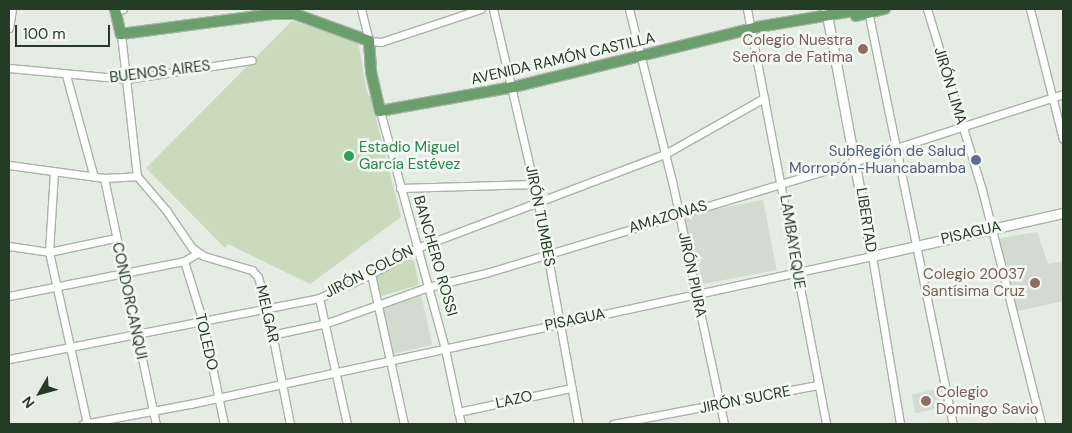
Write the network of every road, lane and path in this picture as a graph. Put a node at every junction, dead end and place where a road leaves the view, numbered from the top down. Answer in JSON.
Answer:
{"nodes":[{"id":1,"x":12,"y":9,"type":"edge"},
{"id":2,"x":361,"y":9,"type":"edge"},
{"id":3,"x":481,"y":9,"type":"edge"},
{"id":4,"x":493,"y":9,"type":"edge"},
{"id":5,"x":629,"y":9,"type":"edge"},
{"id":6,"x":747,"y":9,"type":"edge"},
{"id":7,"x":885,"y":9,"type":"edge"},
{"id":8,"x":927,"y":9,"type":"edge"},
{"id":9,"x":1030,"y":9,"type":"edge"},
{"id":10,"x":118,"y":10,"type":"edge"},
{"id":11,"x":867,"y":10,"type":"edge"},
{"id":12,"x":828,"y":16,"type":"edge"},
{"id":13,"x":9,"y":28,"type":"edge"},
{"id":14,"x":752,"y":30,"type":"junction"},
{"id":15,"x":121,"y":34,"type":"junction"},
{"id":16,"x":369,"y":41,"type":"junction"},
{"id":17,"x":641,"y":57,"type":"junction"},
{"id":18,"x":252,"y":60,"type":"dead end"},
{"id":19,"x":9,"y":68,"type":"edge"},
{"id":20,"x":66,"y":75,"type":"junction"},
{"id":21,"x":128,"y":79,"type":"junction"},
{"id":22,"x":514,"y":87,"type":"junction"},
{"id":23,"x":1063,"y":94,"type":"edge"},
{"id":24,"x":1051,"y":97,"type":"junction"},
{"id":25,"x":764,"y":98,"type":"junction"},
{"id":26,"x":380,"y":111,"type":"junction"},
{"id":27,"x":962,"y":126,"type":"junction"},
{"id":28,"x":1063,"y":139,"type":"edge"},
{"id":29,"x":896,"y":149,"type":"junction"},
{"id":30,"x":665,"y":154,"type":"junction"},
{"id":31,"x":856,"y":161,"type":"junction"},
{"id":32,"x":9,"y":165,"type":"edge"},
{"id":33,"x":54,"y":172,"type":"junction"},
{"id":34,"x":93,"y":174,"type":"junction"},
{"id":35,"x":137,"y":176,"type":"junction"},
{"id":36,"x":104,"y":178,"type":"junction"},
{"id":37,"x":782,"y":183,"type":"junction"},
{"id":38,"x":534,"y":184,"type":"junction"},
{"id":39,"x":400,"y":188,"type":"junction"},
{"id":40,"x":538,"y":203,"type":"junction"},
{"id":41,"x":1063,"y":213,"type":"edge"},
{"id":42,"x":678,"y":214,"type":"junction"},
{"id":43,"x":992,"y":228,"type":"junction"},
{"id":44,"x":115,"y":238,"type":"junction"},
{"id":45,"x":919,"y":245,"type":"junction"},
{"id":46,"x":9,"y":246,"type":"edge"},
{"id":47,"x":417,"y":248,"type":"junction"},
{"id":48,"x":49,"y":252,"type":"junction"},
{"id":49,"x":198,"y":253,"type":"junction"},
{"id":50,"x":547,"y":254,"type":"junction"},
{"id":51,"x":872,"y":256,"type":"junction"},
{"id":52,"x":184,"y":261,"type":"junction"},
{"id":53,"x":126,"y":272,"type":"junction"},
{"id":54,"x":796,"y":272,"type":"junction"},
{"id":55,"x":372,"y":274,"type":"junction"},
{"id":56,"x":56,"y":286,"type":"junction"},
{"id":57,"x":428,"y":287,"type":"junction"},
{"id":58,"x":695,"y":293,"type":"junction"},
{"id":59,"x":9,"y":296,"type":"edge"},
{"id":60,"x":320,"y":298,"type":"junction"},
{"id":61,"x":378,"y":304,"type":"junction"},
{"id":62,"x":267,"y":308,"type":"junction"},
{"id":63,"x":202,"y":322,"type":"junction"},
{"id":64,"x":327,"y":322,"type":"junction"},
{"id":65,"x":561,"y":323,"type":"junction"},
{"id":66,"x":136,"y":335,"type":"junction"},
{"id":67,"x":271,"y":335,"type":"junction"},
{"id":68,"x":68,"y":348,"type":"junction"},
{"id":69,"x":445,"y":349,"type":"junction"},
{"id":70,"x":9,"y":359,"type":"edge"},
{"id":71,"x":391,"y":360,"type":"junction"},
{"id":72,"x":336,"y":372,"type":"junction"},
{"id":73,"x":282,"y":383,"type":"junction"},
{"id":74,"x":817,"y":386,"type":"junction"},
{"id":75,"x":571,"y":388,"type":"junction"},
{"id":76,"x":219,"y":398,"type":"junction"},
{"id":77,"x":720,"y":405,"type":"junction"},
{"id":78,"x":154,"y":410,"type":"junction"},
{"id":79,"x":458,"y":412,"type":"junction"},
{"id":80,"x":86,"y":424,"type":"edge"},
{"id":81,"x":156,"y":424,"type":"edge"},
{"id":82,"x":224,"y":424,"type":"edge"},
{"id":83,"x":290,"y":424,"type":"edge"},
{"id":84,"x":347,"y":424,"type":"edge"},
{"id":85,"x":404,"y":424,"type":"edge"},
{"id":86,"x":461,"y":424,"type":"edge"},
{"id":87,"x":578,"y":424,"type":"edge"},
{"id":88,"x":613,"y":424,"type":"edge"},
{"id":89,"x":724,"y":424,"type":"edge"},
{"id":90,"x":826,"y":424,"type":"edge"},
{"id":91,"x":900,"y":424,"type":"edge"},
{"id":92,"x":953,"y":424,"type":"edge"},
{"id":93,"x":1041,"y":424,"type":"edge"}],
"edges":[{"from":1,"to":13,"type":"street"},
{"from":2,"to":16,"type":"street","name":"BANCHERO ROSSI"},
{"from":3,"to":16,"type":"street"},
{"from":4,"to":22,"type":"street","name":"JIRÓN TUMBES"},
{"from":5,"to":17,"type":"street","name":"JIRÓN PIURA"},
{"from":6,"to":14,"type":"street","name":"LAMBAYEQUE"},
{"from":7,"to":11,"type":"main road","name":"AVENIDA RAMÓN CASTILLA"},
{"from":8,"to":27,"type":"street","name":"JIRÓN LIMA"},
{"from":9,"to":24,"type":"street"},
{"from":10,"to":15,"type":"main road"},
{"from":11,"to":12,"type":"main road","name":"AVENIDA RAMÓN CASTILLA"},
{"from":11,"to":29,"type":"street"},
{"from":12,"to":14,"type":"main road","name":"AVENIDA RAMÓN CASTILLA"},
{"from":12,"to":31,"type":"street","name":"LIBERTAD"},
{"from":14,"to":17,"type":"main road","name":"AVENIDA RAMÓN CASTILLA"},
{"from":14,"to":25,"type":"street","name":"LAMBAYEQUE"},
{"from":15,"to":16,"type":"main road"},
{"from":15,"to":21,"type":"street"},
{"from":16,"to":26,"type":"main road","name":"BANCHERO ROSSI"},
{"from":17,"to":22,"type":"main road","name":"AVENIDA RAMÓN CASTILLA"},
{"from":17,"to":30,"type":"street","name":"JIRÓN PIURA"},
{"from":18,"to":21,"type":"street","name":"BUENOS AIRES"},
{"from":19,"to":20,"type":"street","name":"BUENOS AIRES"},
{"from":20,"to":21,"type":"street","name":"BUENOS AIRES"},
{"from":20,"to":34,"type":"street"},
{"from":21,"to":35,"type":"street"},
{"from":22,"to":26,"type":"main road","name":"AVENIDA RAMÓN CASTILLA"},
{"from":22,"to":38,"type":"street","name":"JIRÓN TUMBES"},
{"from":23,"to":24,"type":"street","name":"AMAZONAS"},
{"from":24,"to":27,"type":"street","name":"AMAZONAS"},
{"from":24,"to":28,"type":"street"},
{"from":25,"to":30,"type":"street","name":"JIRÓN COLÓN"},
{"from":25,"to":37,"type":"street","name":"LAMBAYEQUE"},
{"from":26,"to":39,"type":"street","name":"BANCHERO ROSSI"},
{"from":27,"to":29,"type":"street","name":"AMAZONAS"},
{"from":27,"to":43,"type":"street","name":"JIRÓN LIMA"},
{"from":29,"to":31,"type":"street","name":"AMAZONAS"},
{"from":29,"to":45,"type":"street"},
{"from":30,"to":40,"type":"street","name":"JIRÓN COLÓN"},
{"from":30,"to":42,"type":"street","name":"JIRÓN PIURA"},
{"from":31,"to":37,"type":"street","name":"AMAZONAS"},
{"from":31,"to":51,"type":"street","name":"LIBERTAD"},
{"from":32,"to":33,"type":"street"},
{"from":33,"to":34,"type":"street"},
{"from":33,"to":48,"type":"street"},
{"from":34,"to":36,"type":"street"},
{"from":35,"to":36,"type":"street"},
{"from":35,"to":49,"type":"street"},
{"from":36,"to":44,"type":"street","name":"CONDORCANQUI"},
{"from":37,"to":42,"type":"street","name":"AMAZONAS"},
{"from":37,"to":54,"type":"street","name":"LAMBAYEQUE"},
{"from":38,"to":39,"type":"street"},
{"from":38,"to":40,"type":"street","name":"JIRÓN TUMBES"},
{"from":39,"to":47,"type":"street","name":"BANCHERO ROSSI"},
{"from":40,"to":47,"type":"street","name":"JIRÓN COLÓN"},
{"from":40,"to":50,"type":"street","name":"JIRÓN TUMBES"},
{"from":41,"to":43,"type":"street","name":"PISAGUA"},
{"from":42,"to":50,"type":"street","name":"AMAZONAS"},
{"from":42,"to":58,"type":"street","name":"JIRÓN PIURA"},
{"from":43,"to":45,"type":"street","name":"PISAGUA"},
{"from":43,"to":93,"type":"street","name":"JIRÓN LIMA"},
{"from":44,"to":48,"type":"street"},
{"from":44,"to":53,"type":"street","name":"CONDORCANQUI"},
{"from":45,"to":51,"type":"street","name":"PISAGUA"},
{"from":45,"to":92,"type":"street"},
{"from":46,"to":48,"type":"street"},
{"from":47,"to":55,"type":"street","name":"JIRÓN COLÓN"},
{"from":47,"to":57,"type":"street","name":"BANCHERO ROSSI"},
{"from":48,"to":56,"type":"street"},
{"from":49,"to":52,"type":"street"},
{"from":49,"to":62,"type":"street","name":"MELGAR"},
{"from":50,"to":57,"type":"street","name":"AMAZONAS"},
{"from":50,"to":65,"type":"street","name":"JIRÓN TUMBES"},
{"from":51,"to":54,"type":"street","name":"PISAGUA"},
{"from":51,"to":91,"type":"street","name":"LIBERTAD"},
{"from":52,"to":53,"type":"street"},
{"from":52,"to":63,"type":"street","name":"TOLEDO"},
{"from":53,"to":56,"type":"street"},
{"from":53,"to":66,"type":"street","name":"CONDORCANQUI"},
{"from":54,"to":58,"type":"street","name":"PISAGUA"},
{"from":54,"to":74,"type":"street","name":"LAMBAYEQUE"},
{"from":55,"to":60,"type":"street","name":"JIRÓN COLÓN"},
{"from":55,"to":61,"type":"street"},
{"from":56,"to":59,"type":"street"},
{"from":56,"to":68,"type":"street"},
{"from":57,"to":61,"type":"street","name":"AMAZONAS"},
{"from":57,"to":69,"type":"street","name":"BANCHERO ROSSI"},
{"from":58,"to":65,"type":"street","name":"PISAGUA"},
{"from":58,"to":77,"type":"street","name":"JIRÓN PIURA"},
{"from":60,"to":62,"type":"street","name":"JIRÓN COLÓN"},
{"from":60,"to":64,"type":"street"},
{"from":61,"to":64,"type":"street","name":"AMAZONAS"},
{"from":61,"to":71,"type":"street"},
{"from":62,"to":63,"type":"street","name":"JIRÓN COLÓN"},
{"from":62,"to":67,"type":"street","name":"MELGAR"},
{"from":63,"to":66,"type":"street","name":"JIRÓN COLÓN"},
{"from":63,"to":76,"type":"street","name":"TOLEDO"},
{"from":64,"to":67,"type":"street","name":"AMAZONAS"},
{"from":64,"to":72,"type":"street"},
{"from":65,"to":69,"type":"street","name":"PISAGUA"},
{"from":65,"to":75,"type":"street","name":"JIRÓN TUMBES"},
{"from":66,"to":68,"type":"street","name":"JIRÓN COLÓN"},
{"from":66,"to":78,"type":"street","name":"CONDORCANQUI"},
{"from":67,"to":73,"type":"street","name":"MELGAR"},
{"from":68,"to":70,"type":"street","name":"JIRÓN COLÓN"},
{"from":68,"to":80,"type":"street"},
{"from":69,"to":71,"type":"street","name":"PISAGUA"},
{"from":69,"to":79,"type":"street","name":"BANCHERO ROSSI"},
{"from":71,"to":72,"type":"street","name":"PISAGUA"},
{"from":71,"to":85,"type":"street"},
{"from":72,"to":73,"type":"street","name":"PISAGUA"},
{"from":72,"to":84,"type":"street"},
{"from":73,"to":76,"type":"street","name":"PISAGUA"},
{"from":73,"to":83,"type":"street","name":"MELGAR"},
{"from":74,"to":77,"type":"street","name":"JIRÓN SUCRE"},
{"from":74,"to":90,"type":"street","name":"LAMBAYEQUE"},
{"from":75,"to":79,"type":"street","name":"LAZO"},
{"from":75,"to":87,"type":"street","name":"JIRÓN TUMBES"},
{"from":76,"to":78,"type":"street","name":"PISAGUA"},
{"from":76,"to":82,"type":"street","name":"TOLEDO"},
{"from":77,"to":88,"type":"street","name":"JIRÓN SUCRE"},
{"from":77,"to":89,"type":"street","name":"JIRÓN PIURA"},
{"from":78,"to":80,"type":"street","name":"PISAGUA"},
{"from":78,"to":81,"type":"street","name":"CONDORCANQUI"},
{"from":79,"to":86,"type":"street","name":"BANCHERO ROSSI"}]}
